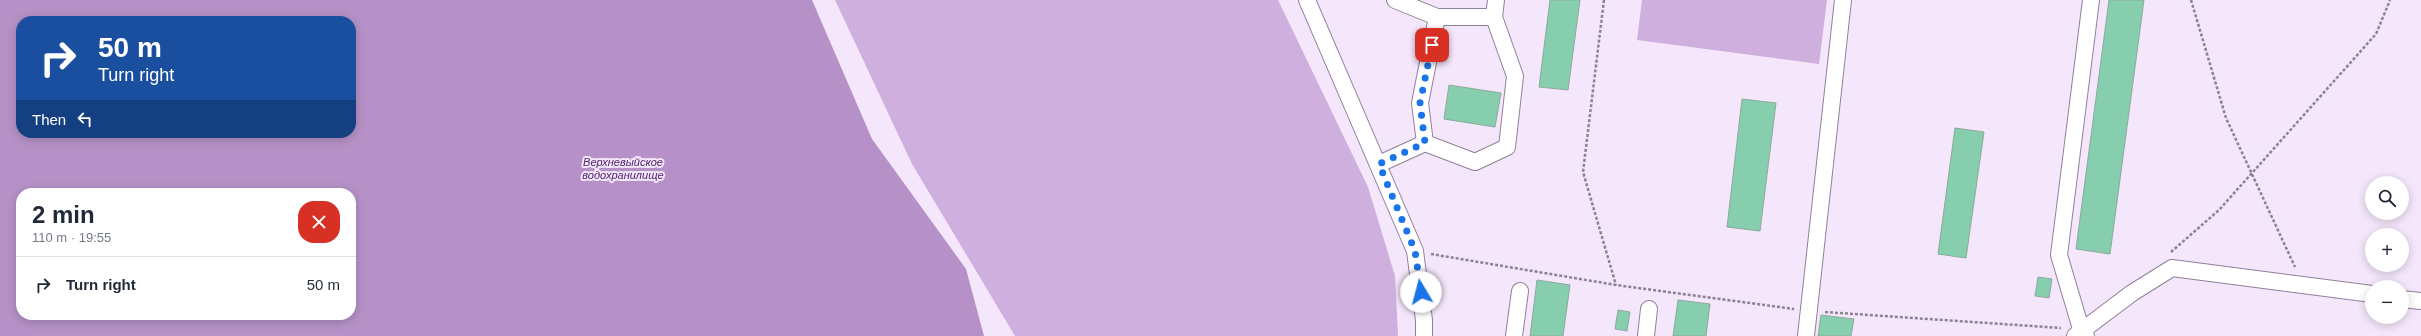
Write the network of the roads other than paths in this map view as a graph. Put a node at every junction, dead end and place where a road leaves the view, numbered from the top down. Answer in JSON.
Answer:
{"nodes":[{"id":1,"x":1307,"y":0,"type":"edge"},
{"id":2,"x":1394,"y":0,"type":"edge"},
{"id":3,"x":1496,"y":0,"type":"edge"},
{"id":4,"x":1843,"y":0,"type":"edge"},
{"id":5,"x":2091,"y":0,"type":"edge"},
{"id":6,"x":1437,"y":16,"type":"junction"},
{"id":7,"x":1494,"y":17,"type":"junction"},
{"id":8,"x":1425,"y":143,"type":"junction"},
{"id":9,"x":1379,"y":164,"type":"junction"},
{"id":10,"x":1520,"y":291,"type":"dead end"},
{"id":11,"x":2365,"y":293,"type":"edge"},
{"id":12,"x":2409,"y":300,"type":"edge"},
{"id":13,"x":2421,"y":301,"type":"edge"},
{"id":14,"x":1649,"y":309,"type":"dead end"},
{"id":15,"x":2081,"y":334,"type":"edge"},
{"id":16,"x":1424,"y":336,"type":"edge"},
{"id":17,"x":1514,"y":336,"type":"edge"},
{"id":18,"x":1646,"y":336,"type":"edge"},
{"id":19,"x":1806,"y":336,"type":"edge"}],
"edges":[{"from":1,"to":9,"type":"street"},
{"from":2,"to":6,"type":"street"},
{"from":3,"to":7,"type":"street"},
{"from":4,"to":19,"type":"street"},
{"from":5,"to":15,"type":"street"},
{"from":6,"to":7,"type":"street"},
{"from":6,"to":8,"type":"street"},
{"from":7,"to":8,"type":"street"},
{"from":8,"to":9,"type":"street"},
{"from":9,"to":16,"type":"street"},
{"from":10,"to":17,"type":"street"},
{"from":11,"to":15,"type":"street"},
{"from":12,"to":13,"type":"street"},
{"from":14,"to":18,"type":"street"}]}
